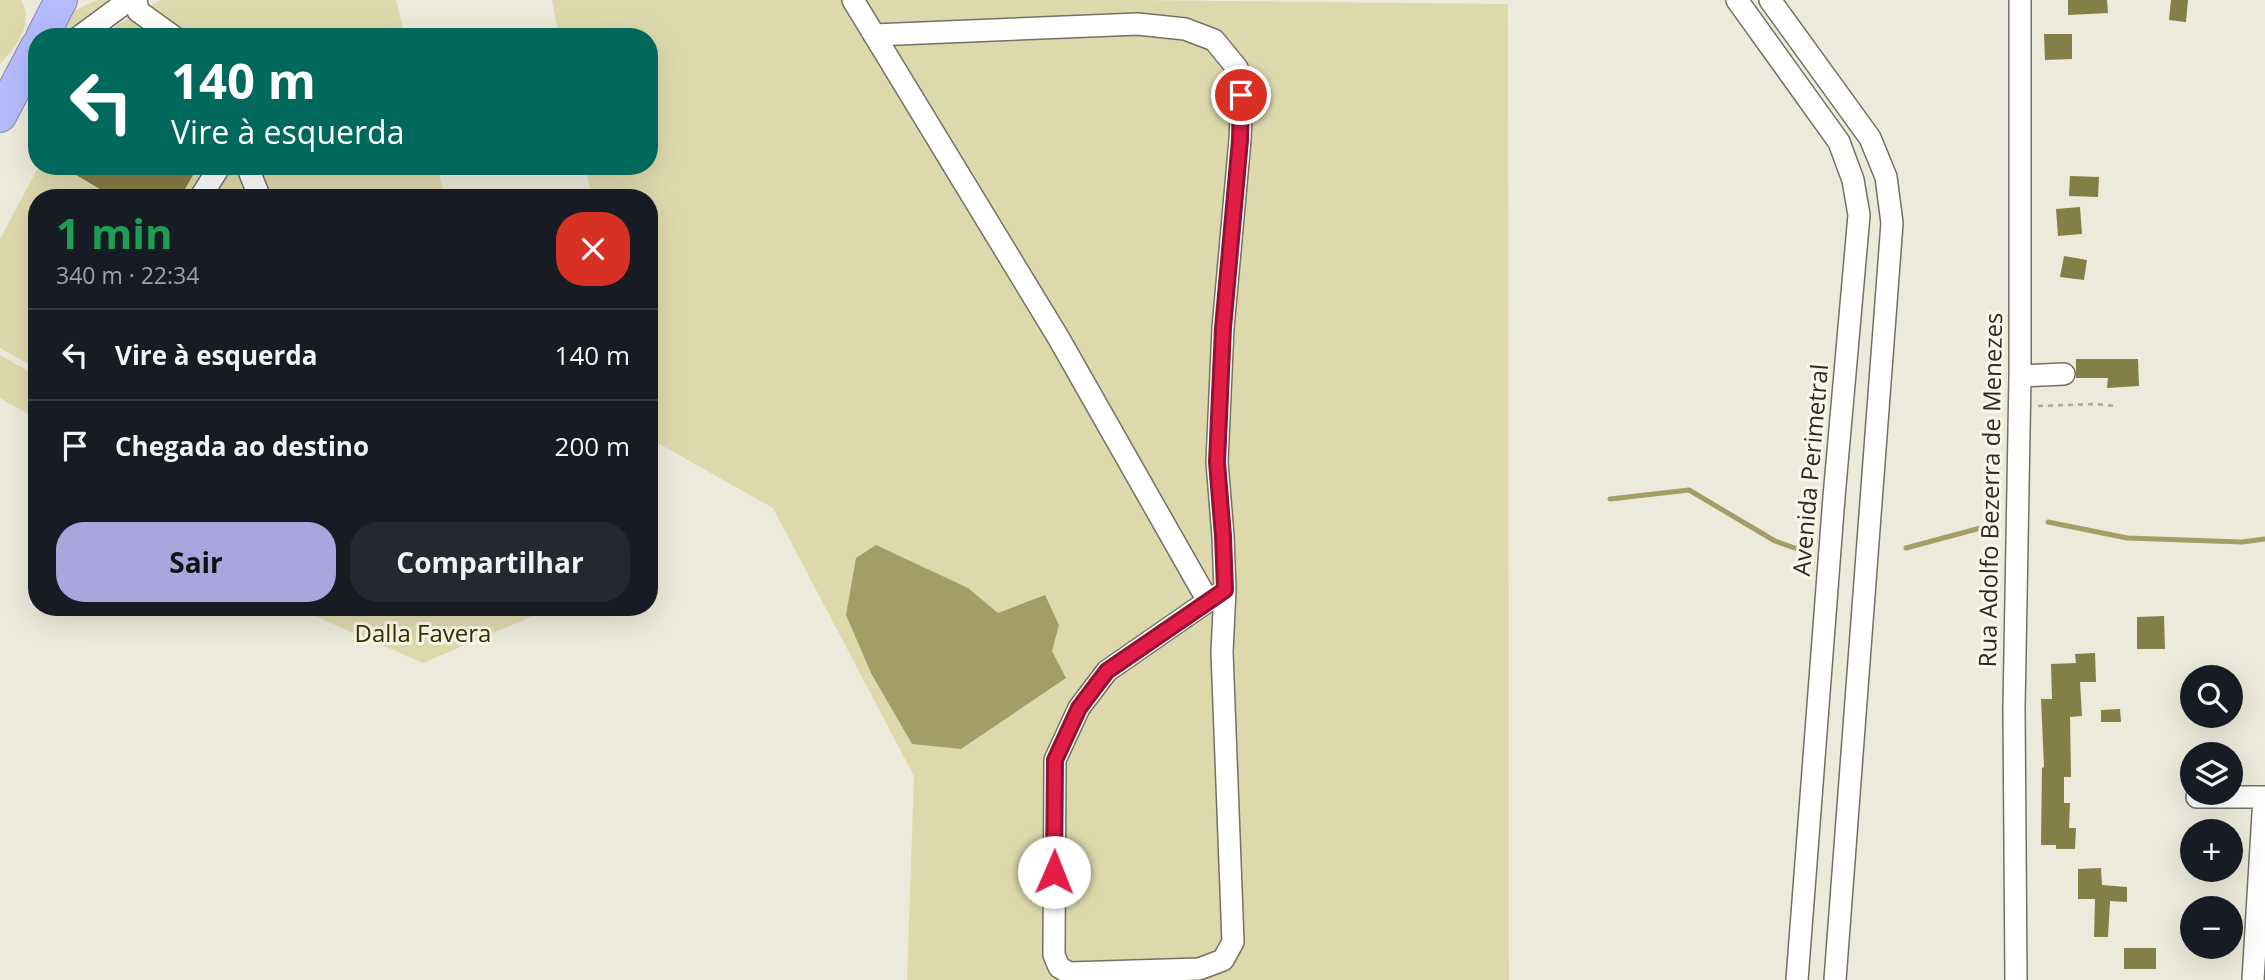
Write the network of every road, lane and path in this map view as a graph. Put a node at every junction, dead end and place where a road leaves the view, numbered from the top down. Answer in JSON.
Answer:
{"nodes":[{"id":1,"x":61,"y":0,"type":"edge"},
{"id":2,"x":129,"y":0,"type":"edge"},
{"id":3,"x":135,"y":0,"type":"edge"},
{"id":4,"x":853,"y":0,"type":"edge"},
{"id":5,"x":1737,"y":0,"type":"edge"},
{"id":6,"x":1770,"y":0,"type":"edge"},
{"id":7,"x":2021,"y":0,"type":"edge"},
{"id":8,"x":47,"y":28,"type":"edge"},
{"id":9,"x":91,"y":28,"type":"edge"},
{"id":10,"x":146,"y":28,"type":"edge"},
{"id":11,"x":874,"y":35,"type":"junction"},
{"id":12,"x":28,"y":62,"type":"edge"},
{"id":13,"x":18,"y":80,"type":"edge"},
{"id":14,"x":0,"y":116,"type":"edge"},
{"id":15,"x":2064,"y":374,"type":"dead end"},
{"id":16,"x":2021,"y":376,"type":"junction"},
{"id":17,"x":2020,"y":406,"type":"junction"},
{"id":18,"x":2115,"y":406,"type":"dead end"},
{"id":19,"x":1217,"y":596,"type":"junction"},
{"id":20,"x":2243,"y":797,"type":"edge"},
{"id":21,"x":2264,"y":797,"type":"edge"},
{"id":22,"x":2259,"y":953,"type":"edge"},
{"id":23,"x":1797,"y":980,"type":"edge"},
{"id":24,"x":1835,"y":980,"type":"edge"},
{"id":25,"x":2015,"y":980,"type":"edge"},
{"id":26,"x":2253,"y":980,"type":"edge"}],
"edges":[{"from":1,"to":8,"type":"highway"},
{"from":2,"to":9,"type":"street"},
{"from":3,"to":10,"type":"street"},
{"from":4,"to":11,"type":"street"},
{"from":5,"to":23,"type":"street","name":"Avenida Perimetral"},
{"from":6,"to":24,"type":"street"},
{"from":7,"to":16,"type":"street","name":"Rua Adolfo Bezerra de Menezes"},
{"from":11,"to":19,"type":"street"},
{"from":11,"to":19,"type":"street"},
{"from":12,"to":13,"type":"highway"},
{"from":13,"to":14,"type":"highway"},
{"from":15,"to":16,"type":"street"},
{"from":16,"to":17,"type":"street","name":"Rua Adolfo Bezerra de Menezes"},
{"from":17,"to":18,"type":"path"},
{"from":17,"to":25,"type":"street","name":"Rua Adolfo Bezerra de Menezes"},
{"from":19,"to":19,"type":"street"},
{"from":20,"to":21,"type":"street"},
{"from":21,"to":22,"type":"street"},
{"from":22,"to":26,"type":"street"}]}
